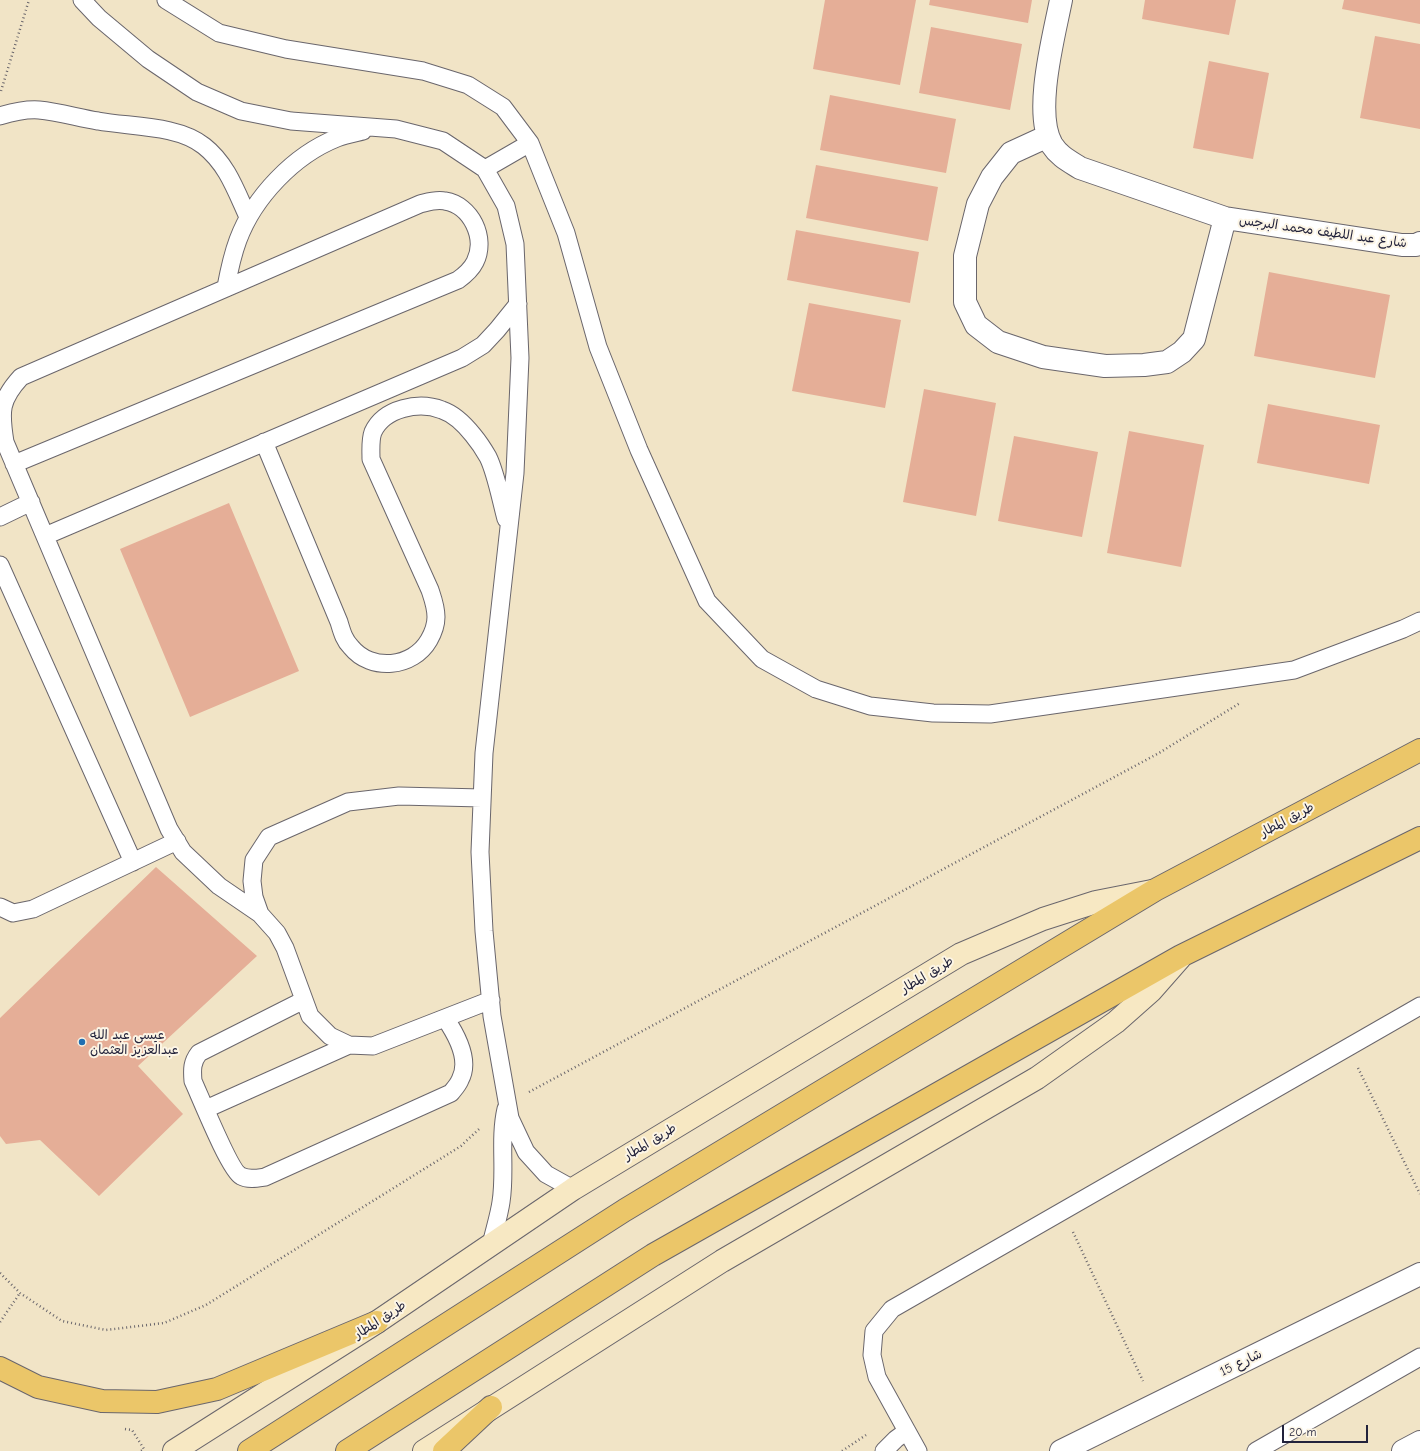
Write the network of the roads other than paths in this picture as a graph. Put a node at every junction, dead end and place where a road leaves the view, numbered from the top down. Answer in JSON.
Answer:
{"nodes":[{"id":1,"x":82,"y":0,"type":"edge"},
{"id":2,"x":166,"y":0,"type":"edge"},
{"id":3,"x":1061,"y":0,"type":"edge"},
{"id":4,"x":0,"y":116,"type":"edge"},
{"id":5,"x":375,"y":127,"type":"junction"},
{"id":6,"x":1048,"y":136,"type":"junction"},
{"id":7,"x":530,"y":143,"type":"junction"},
{"id":8,"x":485,"y":169,"type":"junction"},
{"id":9,"x":248,"y":217,"type":"junction"},
{"id":10,"x":1225,"y":218,"type":"junction"},
{"id":11,"x":1420,"y":243,"type":"edge"},
{"id":12,"x":226,"y":287,"type":"junction"},
{"id":13,"x":518,"y":304,"type":"junction"},
{"id":14,"x":264,"y":442,"type":"junction"},
{"id":15,"x":14,"y":464,"type":"junction"},
{"id":16,"x":31,"y":502,"type":"junction"},
{"id":17,"x":0,"y":517,"type":"edge"},
{"id":18,"x":508,"y":528,"type":"junction"},
{"id":19,"x":45,"y":536,"type":"junction"},
{"id":20,"x":0,"y":565,"type":"edge"},
{"id":21,"x":1420,"y":621,"type":"edge"},
{"id":22,"x":1420,"y":750,"type":"edge"},
{"id":23,"x":482,"y":798,"type":"junction"},
{"id":24,"x":1420,"y":838,"type":"edge"},
{"id":25,"x":177,"y":841,"type":"junction"},
{"id":26,"x":133,"y":862,"type":"junction"},
{"id":27,"x":1155,"y":890,"type":"junction"},
{"id":28,"x":0,"y":907,"type":"edge"},
{"id":29,"x":260,"y":914,"type":"junction"},
{"id":30,"x":1181,"y":956,"type":"junction"},
{"id":31,"x":304,"y":1000,"type":"junction"},
{"id":32,"x":490,"y":1000,"type":"junction"},
{"id":33,"x":1420,"y":1006,"type":"edge"},
{"id":34,"x":445,"y":1018,"type":"junction"},
{"id":35,"x":349,"y":1045,"type":"junction"},
{"id":36,"x":507,"y":1104,"type":"junction"},
{"id":37,"x":206,"y":1109,"type":"junction"},
{"id":38,"x":573,"y":1189,"type":"junction"},
{"id":39,"x":490,"y":1245,"type":"junction"},
{"id":40,"x":1420,"y":1274,"type":"edge"},
{"id":41,"x":378,"y":1322,"type":"junction"},
{"id":42,"x":1420,"y":1357,"type":"edge"},
{"id":43,"x":0,"y":1368,"type":"edge"},
{"id":44,"x":491,"y":1407,"type":"junction"},
{"id":45,"x":907,"y":1431,"type":"junction"},
{"id":46,"x":1420,"y":1442,"type":"edge"},
{"id":47,"x":174,"y":1451,"type":"edge"},
{"id":48,"x":249,"y":1451,"type":"edge"},
{"id":49,"x":347,"y":1451,"type":"edge"},
{"id":50,"x":424,"y":1451,"type":"edge"},
{"id":51,"x":444,"y":1451,"type":"edge"},
{"id":52,"x":884,"y":1451,"type":"edge"},
{"id":53,"x":918,"y":1451,"type":"edge"},
{"id":54,"x":1061,"y":1451,"type":"edge"},
{"id":55,"x":1256,"y":1451,"type":"edge"},
{"id":56,"x":1404,"y":1451,"type":"edge"}],
"edges":[{"from":1,"to":5,"type":"lane"},
{"from":2,"to":7,"type":"lane"},
{"from":3,"to":6,"type":"street","name":"شارع عبد اللطيف محمد البرجس"},
{"from":4,"to":9,"type":"lane"},
{"from":5,"to":8,"type":"lane"},
{"from":5,"to":9,"type":"lane"},
{"from":6,"to":10,"type":"street","name":"شارع عبد اللطيف محمد البرجس"},
{"from":6,"to":10,"type":"street","name":"شارع عبد اللطيف محمد البرجس"},
{"from":7,"to":8,"type":"lane"},
{"from":7,"to":21,"type":"lane"},
{"from":8,"to":13,"type":"lane"},
{"from":9,"to":12,"type":"lane"},
{"from":10,"to":11,"type":"street","name":"شارع عبد اللطيف محمد البرجس"},
{"from":12,"to":15,"type":"lane"},
{"from":12,"to":15,"type":"lane"},
{"from":13,"to":14,"type":"lane"},
{"from":13,"to":18,"type":"lane"},
{"from":14,"to":18,"type":"lane"},
{"from":14,"to":19,"type":"lane"},
{"from":15,"to":16,"type":"lane"},
{"from":16,"to":17,"type":"lane"},
{"from":16,"to":19,"type":"lane"},
{"from":18,"to":23,"type":"lane"},
{"from":19,"to":25,"type":"lane"},
{"from":20,"to":26,"type":"lane"},
{"from":22,"to":27,"type":"main road","name":"طريق المطار"},
{"from":23,"to":29,"type":"lane"},
{"from":23,"to":32,"type":"lane"},
{"from":24,"to":30,"type":"main road"},
{"from":25,"to":26,"type":"lane"},
{"from":25,"to":29,"type":"lane"},
{"from":26,"to":28,"type":"lane"},
{"from":27,"to":38,"type":"main road","name":"طريق المطار"},
{"from":27,"to":48,"type":"main road","name":"طريق المطار"},
{"from":29,"to":31,"type":"lane"},
{"from":30,"to":44,"type":"main road"},
{"from":30,"to":49,"type":"main road"},
{"from":31,"to":35,"type":"lane"},
{"from":31,"to":37,"type":"lane"},
{"from":32,"to":34,"type":"lane"},
{"from":32,"to":36,"type":"lane"},
{"from":33,"to":45,"type":"lane"},
{"from":34,"to":35,"type":"lane"},
{"from":34,"to":37,"type":"lane"},
{"from":35,"to":37,"type":"lane"},
{"from":36,"to":38,"type":"lane"},
{"from":36,"to":39,"type":"lane"},
{"from":38,"to":39,"type":"main road","name":"طريق المطار"},
{"from":39,"to":41,"type":"main road","name":"طريق المطار"},
{"from":40,"to":54,"type":"street","name":"شارع 15"},
{"from":41,"to":43,"type":"main road"},
{"from":41,"to":47,"type":"main road","name":"طريق المطار"},
{"from":42,"to":55,"type":"lane"},
{"from":44,"to":50,"type":"main road"},
{"from":44,"to":51,"type":"main road"},
{"from":45,"to":52,"type":"lane"},
{"from":45,"to":53,"type":"lane"},
{"from":46,"to":56,"type":"street"}]}
